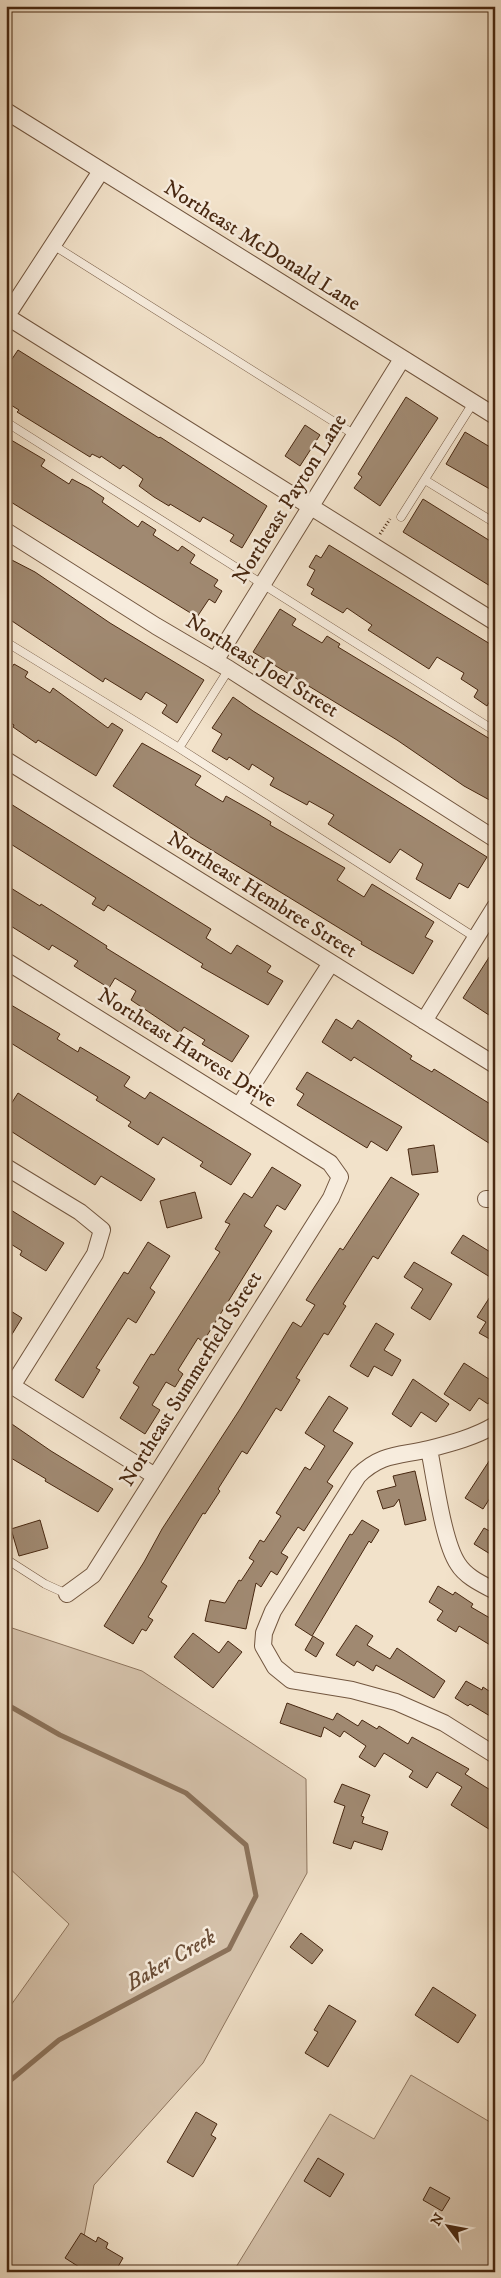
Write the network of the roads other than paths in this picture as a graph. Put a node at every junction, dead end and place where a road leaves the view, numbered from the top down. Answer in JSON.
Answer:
{"nodes":[{"id":1,"x":6,"y":111,"type":"edge"},
{"id":2,"x":101,"y":170,"type":"junction"},
{"id":3,"x":53,"y":245,"type":"junction"},
{"id":4,"x":6,"y":316,"type":"edge"},
{"id":5,"x":402,"y":359,"type":"junction"},
{"id":6,"x":473,"y":403,"type":"junction"},
{"id":7,"x":495,"y":416,"type":"edge"},
{"id":8,"x":6,"y":422,"type":"edge"},
{"id":9,"x":355,"y":435,"type":"junction"},
{"id":10,"x":425,"y":480,"type":"junction"},
{"id":11,"x":311,"y":506,"type":"junction"},
{"id":12,"x":401,"y":516,"type":"road end"},
{"id":13,"x":495,"y":523,"type":"edge"},
{"id":14,"x":6,"y":531,"type":"edge"},
{"id":15,"x":261,"y":585,"type":"junction"},
{"id":16,"x":495,"y":622,"type":"edge"},
{"id":17,"x":6,"y":642,"type":"edge"},
{"id":18,"x":222,"y":665,"type":"junction"},
{"id":19,"x":495,"y":731,"type":"edge"},
{"id":20,"x":179,"y":748,"type":"junction"},
{"id":21,"x":6,"y":760,"type":"edge"},
{"id":22,"x":495,"y":839,"type":"edge"},
{"id":23,"x":495,"y":907,"type":"edge"},
{"id":24,"x":476,"y":938,"type":"junction"},
{"id":25,"x":6,"y":961,"type":"edge"},
{"id":26,"x":331,"y":963,"type":"junction"},
{"id":27,"x":424,"y":1021,"type":"junction"},
{"id":28,"x":495,"y":1065,"type":"edge"},
{"id":29,"x":240,"y":1106,"type":"junction"},
{"id":30,"x":6,"y":1167,"type":"edge"},
{"id":31,"x":340,"y":1177,"type":"joint"},
{"id":32,"x":9,"y":1384,"type":"edge"},
{"id":33,"x":495,"y":1425,"type":"edge"},
{"id":34,"x":429,"y":1449,"type":"junction"},
{"id":35,"x":155,"y":1476,"type":"junction"},
{"id":36,"x":6,"y":1559,"type":"edge"},
{"id":37,"x":495,"y":1592,"type":"edge"},
{"id":38,"x":67,"y":1594,"type":"joint"},
{"id":39,"x":495,"y":1754,"type":"edge"}],
"edges":[{"from":1,"to":2,"type":"street","name":"Northeast McDonald Lane"},
{"from":2,"to":3,"type":"street"},
{"from":2,"to":5,"type":"street","name":"Northeast McDonald Lane"},
{"from":3,"to":4,"type":"street"},
{"from":3,"to":9,"type":"lane"},
{"from":4,"to":11,"type":"street"},
{"from":5,"to":6,"type":"street","name":"Northeast McDonald Lane"},
{"from":5,"to":9,"type":"street","name":"Northeast Payton Lane"},
{"from":6,"to":7,"type":"street","name":"Northeast McDonald Lane"},
{"from":6,"to":10,"type":"lane"},
{"from":8,"to":15,"type":"lane"},
{"from":9,"to":11,"type":"street","name":"Northeast Payton Lane"},
{"from":10,"to":12,"type":"lane"},
{"from":10,"to":13,"type":"lane"},
{"from":11,"to":15,"type":"street","name":"Northeast Payton Lane"},
{"from":11,"to":16,"type":"street"},
{"from":14,"to":18,"type":"street","name":"Northeast Joel Street"},
{"from":15,"to":18,"type":"street","name":"Northeast Payton Lane"},
{"from":15,"to":19,"type":"lane"},
{"from":17,"to":20,"type":"lane"},
{"from":18,"to":20,"type":"lane"},
{"from":18,"to":22,"type":"street","name":"Northeast Joel Street"},
{"from":20,"to":24,"type":"lane"},
{"from":21,"to":26,"type":"street","name":"Northeast Hembree Street"},
{"from":23,"to":24,"type":"street"},
{"from":24,"to":27,"type":"street"},
{"from":25,"to":29,"type":"street","name":"Northeast Harvest Drive"},
{"from":26,"to":27,"type":"street","name":"Northeast Hembree Street"},
{"from":26,"to":29,"type":"street"},
{"from":27,"to":28,"type":"street","name":"Northeast Hembree Street"},
{"from":29,"to":31,"type":"street","name":"Northeast Harvest Drive"},
{"from":30,"to":32,"type":"street"},
{"from":31,"to":35,"type":"street","name":"Northeast Summerfield Street"},
{"from":32,"to":35,"type":"street"},
{"from":33,"to":34,"type":"street"},
{"from":34,"to":37,"type":"street"},
{"from":34,"to":39,"type":"street"},
{"from":35,"to":38,"type":"street","name":"Northeast Summerfield Street"},
{"from":36,"to":38,"type":"lane"}]}
